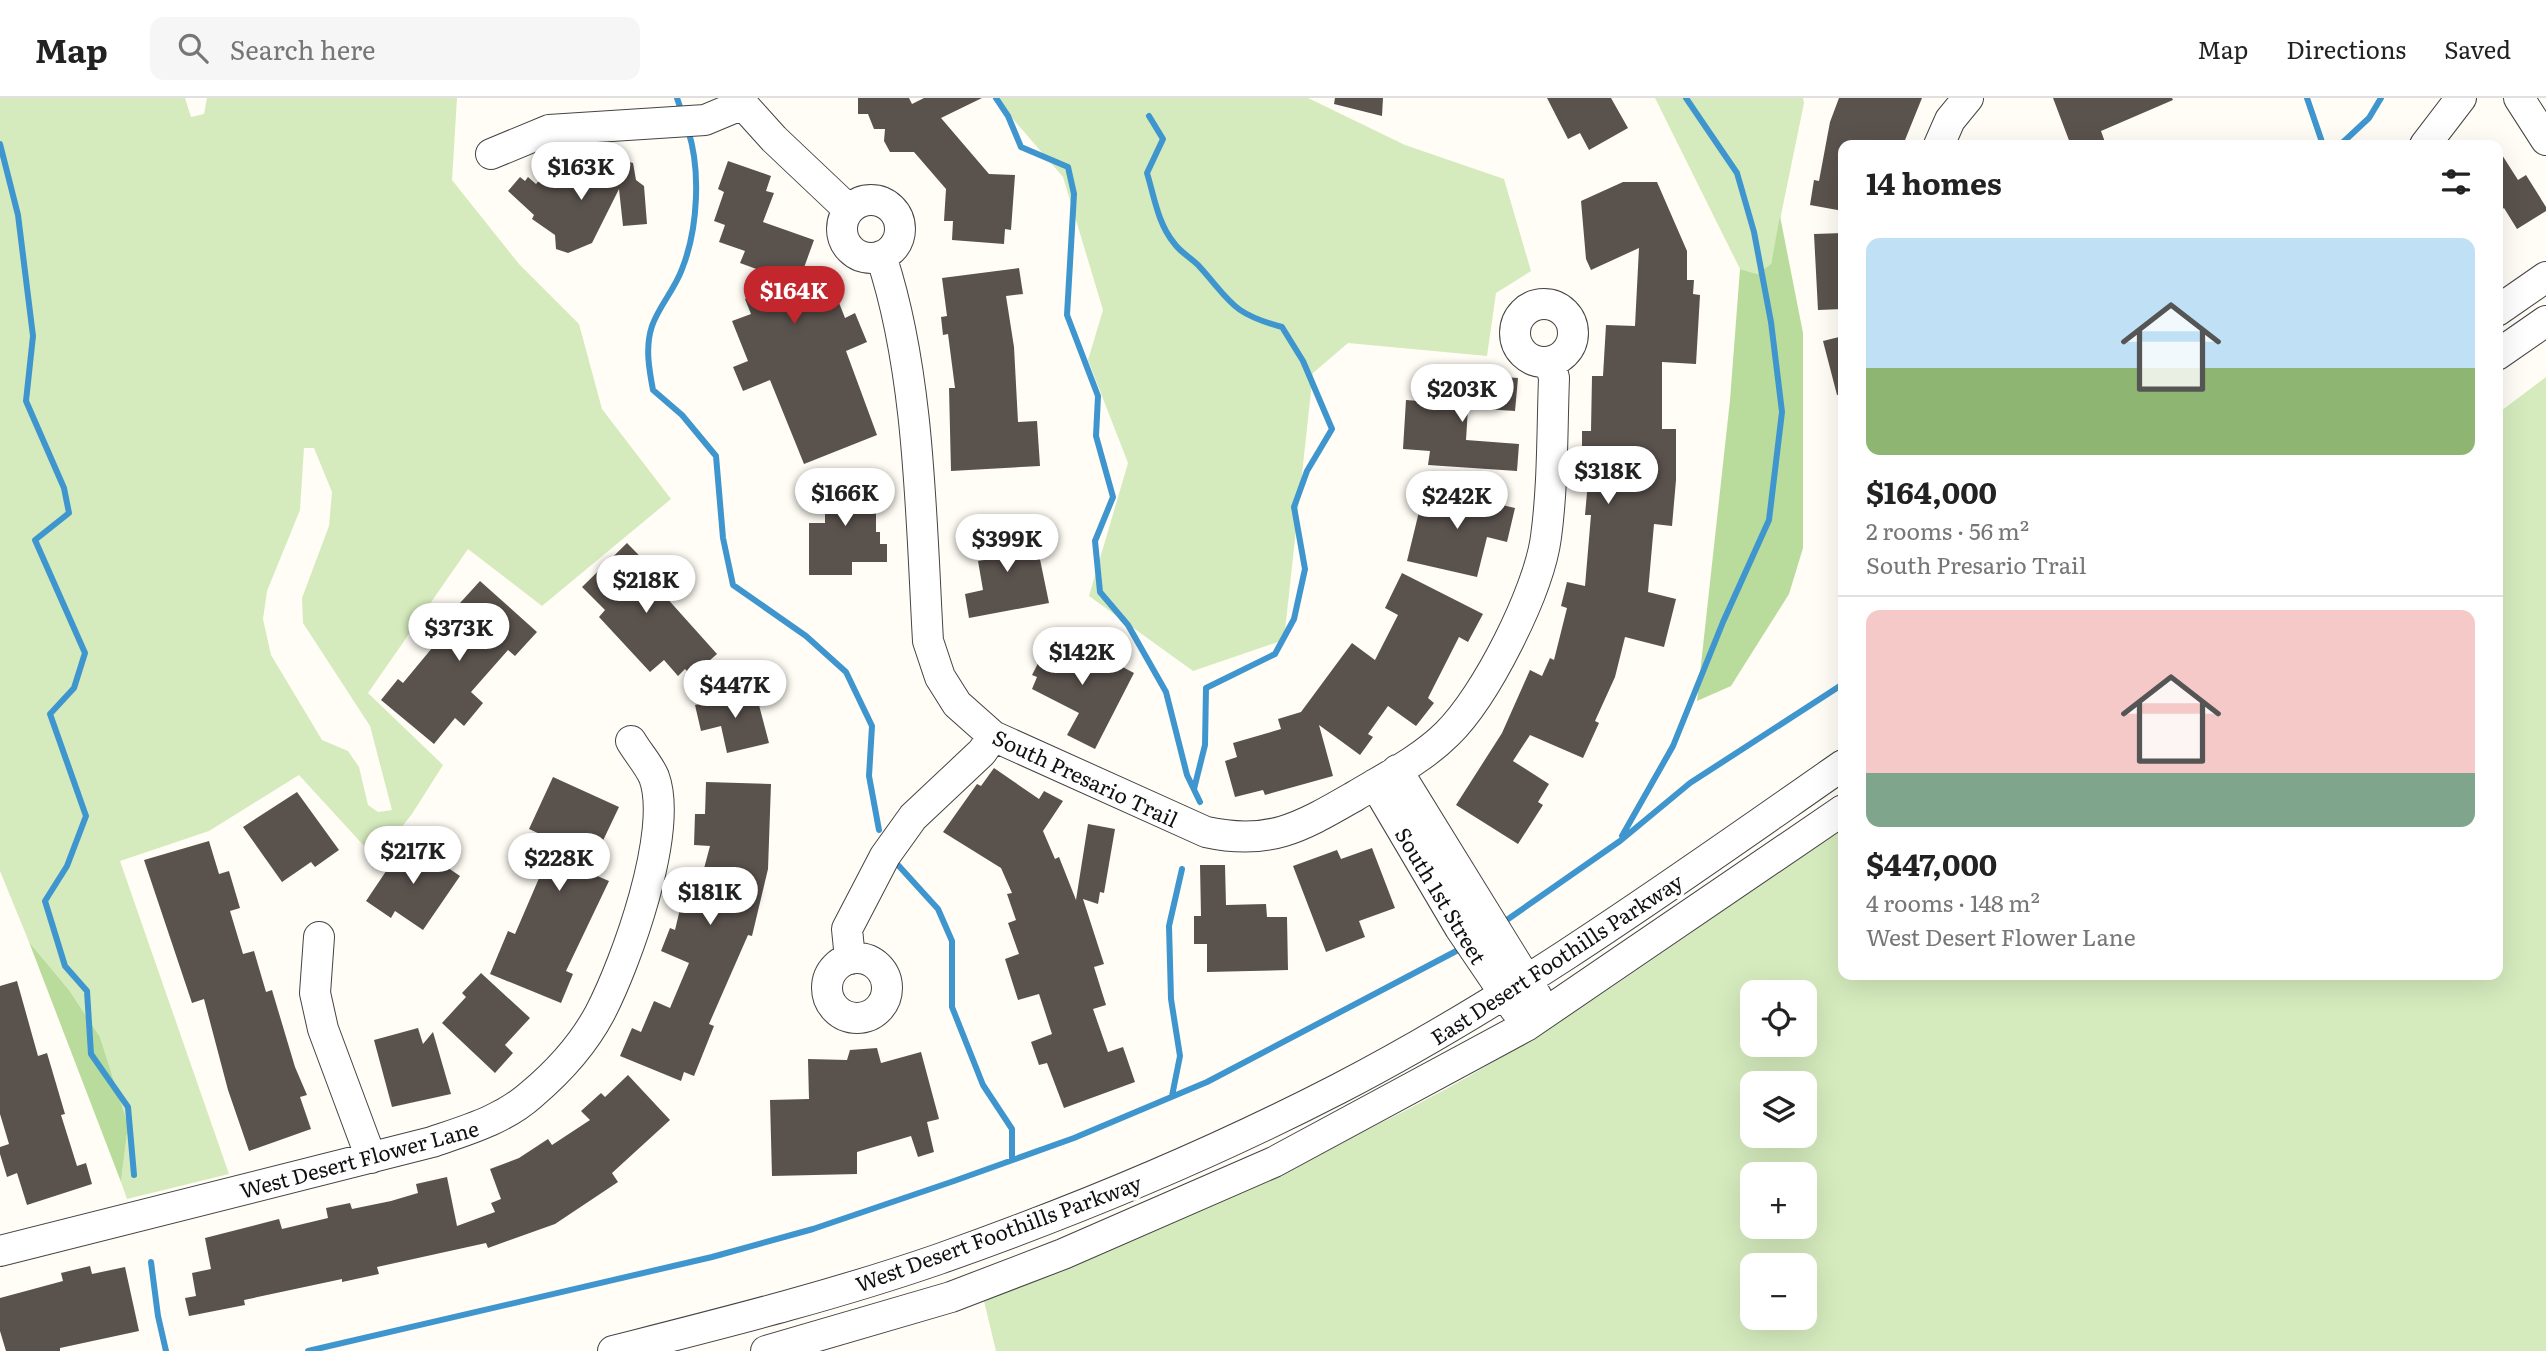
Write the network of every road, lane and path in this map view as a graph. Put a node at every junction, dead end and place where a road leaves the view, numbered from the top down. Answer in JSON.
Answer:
{"nodes":[{"id":1,"x":1968,"y":98,"type":"edge"},
{"id":2,"x":2461,"y":98,"type":"edge"},
{"id":3,"x":2519,"y":98,"type":"edge"},
{"id":4,"x":739,"y":102,"type":"edge"},
{"id":5,"x":1941,"y":140,"type":"edge"},
{"id":6,"x":2429,"y":140,"type":"edge"},
{"id":7,"x":2546,"y":140,"type":"edge"},
{"id":8,"x":491,"y":154,"type":"dead end"},
{"id":9,"x":849,"y":210,"type":"junction"},
{"id":10,"x":881,"y":257,"type":"junction"},
{"id":11,"x":2546,"y":277,"type":"edge"},
{"id":12,"x":2503,"y":307,"type":"edge"},
{"id":13,"x":2546,"y":321,"type":"edge"},
{"id":14,"x":2503,"y":351,"type":"edge"},
{"id":15,"x":1550,"y":362,"type":"dead end"},
{"id":16,"x":993,"y":736,"type":"junction"},
{"id":17,"x":631,"y":741,"type":"dead end"},
{"id":18,"x":1838,"y":768,"type":"edge"},
{"id":19,"x":1386,"y":777,"type":"junction"},
{"id":20,"x":1838,"y":813,"type":"edge"},
{"id":21,"x":319,"y":937,"type":"dead end"},
{"id":22,"x":1496,"y":957,"type":"junction"},
{"id":23,"x":850,"y":959,"type":"dead end"},
{"id":24,"x":1516,"y":988,"type":"junction"},
{"id":25,"x":1536,"y":1019,"type":"junction"},
{"id":26,"x":371,"y":1158,"type":"junction"},
{"id":27,"x":1179,"y":1164,"type":"joint"},
{"id":28,"x":1201,"y":1195,"type":"joint"},
{"id":29,"x":0,"y":1251,"type":"edge"},
{"id":30,"x":614,"y":1351,"type":"edge"},
{"id":31,"x":766,"y":1351,"type":"edge"}],
"edges":[{"from":1,"to":5,"type":"street"},
{"from":2,"to":6,"type":"street"},
{"from":3,"to":7,"type":"street"},
{"from":4,"to":8,"type":"street"},
{"from":4,"to":9,"type":"street"},
{"from":9,"to":10,"type":"street"},
{"from":9,"to":10,"type":"street"},
{"from":10,"to":16,"type":"street","name":"South Presario Trail"},
{"from":11,"to":12,"type":"street"},
{"from":13,"to":14,"type":"street"},
{"from":15,"to":19,"type":"street"},
{"from":16,"to":19,"type":"street","name":"South Presario Trail"},
{"from":16,"to":23,"type":"street"},
{"from":17,"to":26,"type":"street","name":"West Desert Flower Lane"},
{"from":18,"to":24,"type":"street","name":"East Desert Foothills Parkway"},
{"from":19,"to":22,"type":"street","name":"South 1st Street"},
{"from":19,"to":22,"type":"street","name":"South 1st Street"},
{"from":20,"to":25,"type":"street","name":"East Desert Foothills Parkway"},
{"from":21,"to":26,"type":"street"},
{"from":22,"to":24,"type":"street","name":"South 1st Street"},
{"from":24,"to":25,"type":"street","name":"South 1st Street"},
{"from":24,"to":27,"type":"street","name":"East Desert Foothills Parkway"},
{"from":25,"to":28,"type":"street","name":"East Desert Foothills Parkway"},
{"from":26,"to":29,"type":"street","name":"West Desert Flower Lane"},
{"from":27,"to":30,"type":"street","name":"West Desert Foothills Parkway"},
{"from":28,"to":31,"type":"street","name":"West Desert Foothills Parkway"}]}
